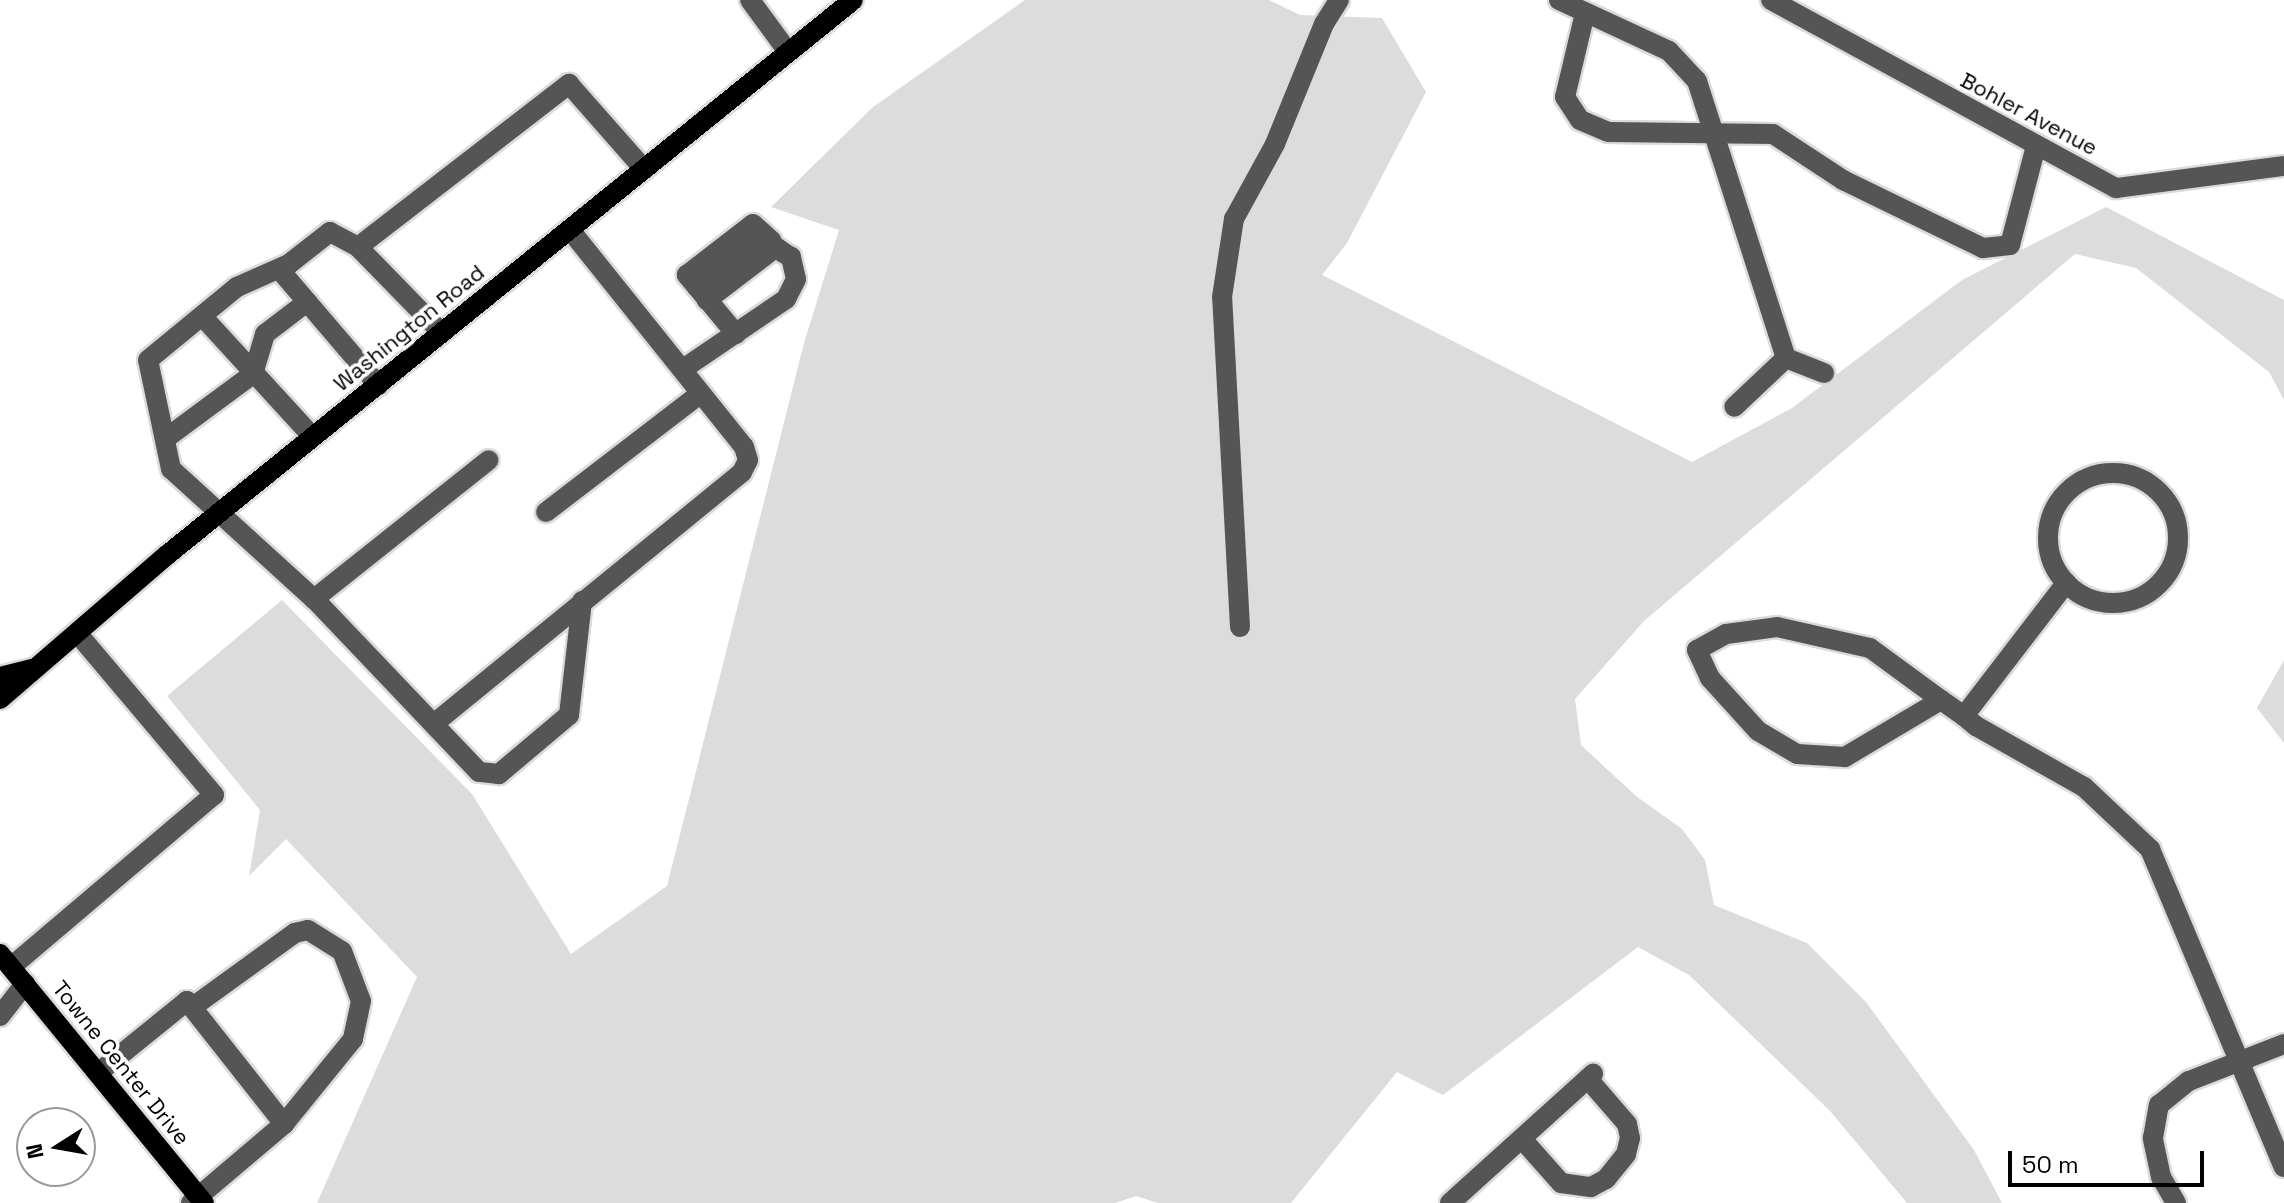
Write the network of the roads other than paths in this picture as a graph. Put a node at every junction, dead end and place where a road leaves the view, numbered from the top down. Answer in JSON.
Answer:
{"nodes":[{"id":1,"x":750,"y":0,"type":"edge"},
{"id":2,"x":853,"y":0,"type":"edge"},
{"id":3,"x":1339,"y":0,"type":"edge"},
{"id":4,"x":1559,"y":0,"type":"edge"},
{"id":5,"x":1771,"y":0,"type":"edge"},
{"id":6,"x":1585,"y":13,"type":"junction"},
{"id":7,"x":788,"y":52,"type":"junction"},
{"id":8,"x":1714,"y":130,"type":"junction"},
{"id":9,"x":2036,"y":146,"type":"junction"},
{"id":10,"x":2284,"y":166,"type":"edge"},
{"id":11,"x":644,"y":169,"type":"junction"},
{"id":12,"x":570,"y":230,"type":"junction"},
{"id":13,"x":358,"y":247,"type":"junction"},
{"id":14,"x":279,"y":269,"type":"junction"},
{"id":15,"x":307,"y":302,"type":"junction"},
{"id":16,"x":202,"y":316,"type":"junction"},
{"id":17,"x":442,"y":333,"type":"junction"},
{"id":18,"x":736,"y":334,"type":"junction"},
{"id":19,"x":1786,"y":358,"type":"junction"},
{"id":20,"x":683,"y":369,"type":"junction"},
{"id":21,"x":1824,"y":373,"type":"dead end"},
{"id":22,"x":253,"y":374,"type":"junction"},
{"id":23,"x":378,"y":385,"type":"junction"},
{"id":24,"x":701,"y":393,"type":"junction"},
{"id":25,"x":1734,"y":407,"type":"dead end"},
{"id":26,"x":313,"y":437,"type":"junction"},
{"id":27,"x":165,"y":439,"type":"junction"},
{"id":28,"x":489,"y":460,"type":"dead end"},
{"id":29,"x":222,"y":511,"type":"junction"},
{"id":30,"x":546,"y":512,"type":"dead end"},
{"id":31,"x":2066,"y":583,"type":"junction"},
{"id":32,"x":314,"y":599,"type":"junction"},
{"id":33,"x":582,"y":601,"type":"junction"},
{"id":34,"x":1240,"y":627,"type":"dead end"},
{"id":35,"x":77,"y":633,"type":"junction"},
{"id":36,"x":37,"y":668,"type":"junction"},
{"id":37,"x":0,"y":677,"type":"edge"},
{"id":38,"x":0,"y":699,"type":"edge"},
{"id":39,"x":1941,"y":700,"type":"junction"},
{"id":40,"x":1964,"y":716,"type":"junction"},
{"id":41,"x":436,"y":722,"type":"junction"},
{"id":42,"x":6,"y":961,"type":"edge"},
{"id":43,"x":25,"y":984,"type":"junction"},
{"id":44,"x":187,"y":1001,"type":"junction"},
{"id":45,"x":0,"y":1016,"type":"edge"},
{"id":46,"x":2284,"y":1044,"type":"edge"},
{"id":47,"x":2238,"y":1062,"type":"junction"},
{"id":48,"x":98,"y":1073,"type":"junction"},
{"id":49,"x":284,"y":1124,"type":"junction"},
{"id":50,"x":1522,"y":1139,"type":"junction"},
{"id":51,"x":2280,"y":1144,"type":"edge"},
{"id":52,"x":2284,"y":1167,"type":"edge"},
{"id":53,"x":198,"y":1201,"type":"edge"},
{"id":54,"x":1450,"y":1203,"type":"edge"},
{"id":55,"x":2176,"y":1203,"type":"edge"}],
"edges":[{"from":1,"to":7,"type":"street"},
{"from":2,"to":7,"type":"main road","name":"Washington Road"},
{"from":3,"to":34,"type":"street"},
{"from":4,"to":6,"type":"street"},
{"from":5,"to":9,"type":"street","name":"Bohler Avenue"},
{"from":6,"to":8,"type":"street"},
{"from":6,"to":8,"type":"street"},
{"from":7,"to":11,"type":"main road","name":"Washington Road"},
{"from":8,"to":9,"type":"street"},
{"from":8,"to":19,"type":"street"},
{"from":9,"to":10,"type":"street","name":"Bohler Avenue"},
{"from":11,"to":12,"type":"main road","name":"Washington Road"},
{"from":11,"to":13,"type":"street"},
{"from":12,"to":17,"type":"main road","name":"Washington Road"},
{"from":12,"to":20,"type":"street"},
{"from":13,"to":14,"type":"street"},
{"from":13,"to":17,"type":"street"},
{"from":14,"to":15,"type":"street"},
{"from":14,"to":16,"type":"street"},
{"from":15,"to":22,"type":"street"},
{"from":15,"to":23,"type":"street"},
{"from":16,"to":22,"type":"street"},
{"from":16,"to":27,"type":"street"},
{"from":17,"to":23,"type":"main road","name":"Washington Road"},
{"from":18,"to":18,"type":"street"},
{"from":18,"to":20,"type":"street"},
{"from":19,"to":21,"type":"street"},
{"from":19,"to":25,"type":"street"},
{"from":20,"to":24,"type":"street"},
{"from":22,"to":26,"type":"street"},
{"from":22,"to":27,"type":"street"},
{"from":23,"to":26,"type":"main road","name":"Washington Road"},
{"from":24,"to":30,"type":"street"},
{"from":24,"to":33,"type":"street"},
{"from":26,"to":29,"type":"main road","name":"Washington Road"},
{"from":27,"to":29,"type":"street"},
{"from":28,"to":32,"type":"street"},
{"from":29,"to":32,"type":"street"},
{"from":29,"to":35,"type":"main road","name":"Washington Road"},
{"from":31,"to":31,"type":"street"},
{"from":31,"to":40,"type":"street"},
{"from":32,"to":41,"type":"street"},
{"from":33,"to":41,"type":"street"},
{"from":33,"to":41,"type":"street"},
{"from":35,"to":36,"type":"main road","name":"Washington Road"},
{"from":35,"to":42,"type":"street"},
{"from":36,"to":37,"type":"main road"},
{"from":36,"to":38,"type":"main road","name":"Washington Road"},
{"from":39,"to":39,"type":"street"},
{"from":39,"to":40,"type":"street"},
{"from":40,"to":47,"type":"street"},
{"from":42,"to":43,"type":"main road","name":"Towne Center Drive"},
{"from":43,"to":45,"type":"street"},
{"from":43,"to":48,"type":"main road","name":"Towne Center Drive"},
{"from":44,"to":48,"type":"street"},
{"from":44,"to":49,"type":"street"},
{"from":44,"to":49,"type":"street"},
{"from":46,"to":47,"type":"street"},
{"from":47,"to":51,"type":"street"},
{"from":47,"to":55,"type":"street"},
{"from":48,"to":53,"type":"main road","name":"Towne Center Drive"},
{"from":49,"to":53,"type":"street"},
{"from":50,"to":50,"type":"street"},
{"from":50,"to":54,"type":"street"},
{"from":51,"to":52,"type":"street"}]}
